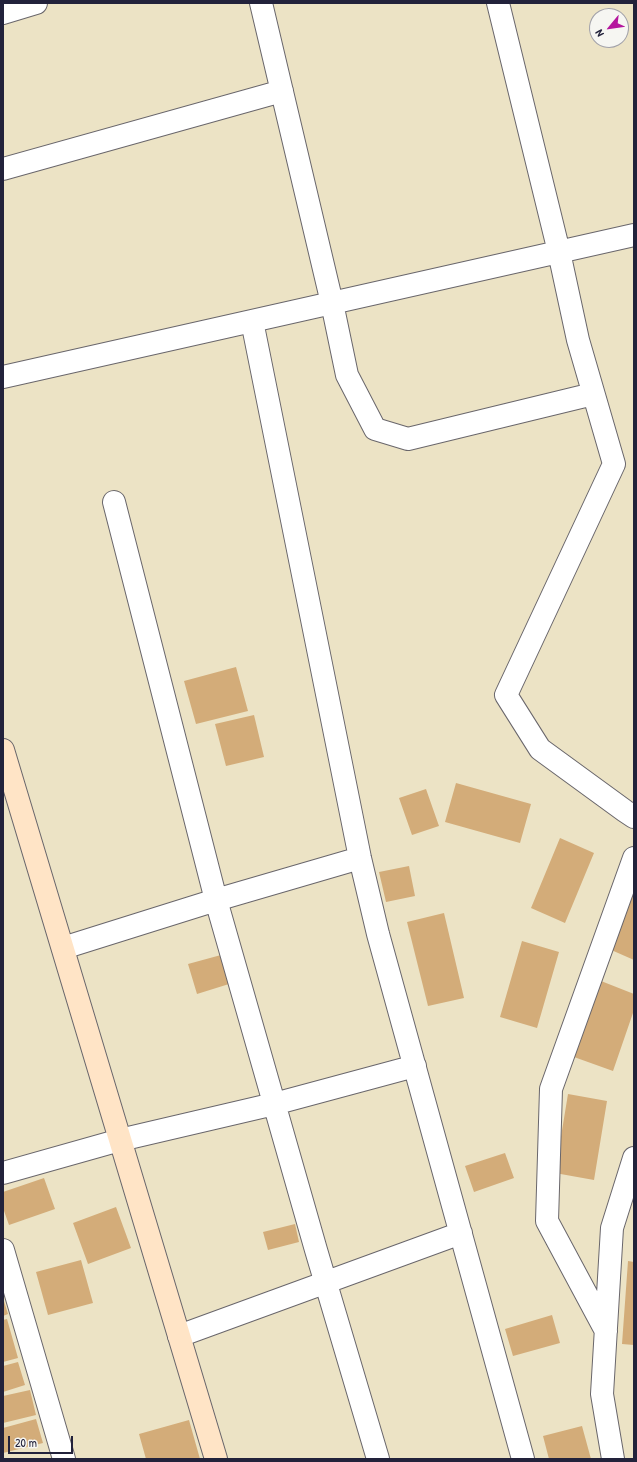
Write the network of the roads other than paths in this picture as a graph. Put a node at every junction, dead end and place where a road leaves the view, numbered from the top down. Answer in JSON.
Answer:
{"nodes":[{"id":1,"x":36,"y":3,"type":"edge"},
{"id":2,"x":261,"y":3,"type":"edge"},
{"id":3,"x":498,"y":3,"type":"edge"},
{"id":4,"x":3,"y":13,"type":"edge"},
{"id":5,"x":282,"y":91,"type":"junction"},
{"id":6,"x":3,"y":169,"type":"edge"},
{"id":7,"x":634,"y":235,"type":"edge"},
{"id":8,"x":559,"y":252,"type":"junction"},
{"id":9,"x":332,"y":303,"type":"junction"},
{"id":10,"x":252,"y":321,"type":"junction"},
{"id":11,"x":3,"y":377,"type":"edge"},
{"id":12,"x":593,"y":394,"type":"junction"},
{"id":13,"x":114,"y":502,"type":"dead end"},
{"id":14,"x":4,"y":758,"type":"edge"},
{"id":15,"x":634,"y":816,"type":"edge"},
{"id":16,"x":360,"y":858,"type":"junction"},
{"id":17,"x":634,"y":858,"type":"edge"},
{"id":18,"x":216,"y":900,"type":"junction"},
{"id":19,"x":63,"y":948,"type":"junction"},
{"id":20,"x":415,"y":1066,"type":"junction"},
{"id":21,"x":274,"y":1104,"type":"junction"},
{"id":22,"x":120,"y":1140,"type":"junction"},
{"id":23,"x":634,"y":1158,"type":"edge"},
{"id":24,"x":3,"y":1174,"type":"edge"},
{"id":25,"x":461,"y":1233,"type":"junction"},
{"id":26,"x":3,"y":1250,"type":"edge"},
{"id":27,"x":325,"y":1282,"type":"junction"},
{"id":28,"x":606,"y":1331,"type":"junction"},
{"id":29,"x":179,"y":1336,"type":"junction"},
{"id":30,"x":64,"y":1459,"type":"edge"},
{"id":31,"x":216,"y":1459,"type":"edge"},
{"id":32,"x":378,"y":1459,"type":"edge"},
{"id":33,"x":523,"y":1459,"type":"edge"},
{"id":34,"x":613,"y":1459,"type":"edge"}],
"edges":[{"from":1,"to":4,"type":"street"},
{"from":2,"to":5,"type":"street"},
{"from":3,"to":8,"type":"street"},
{"from":5,"to":6,"type":"street"},
{"from":5,"to":9,"type":"street"},
{"from":7,"to":8,"type":"street"},
{"from":8,"to":9,"type":"street"},
{"from":8,"to":12,"type":"street"},
{"from":9,"to":10,"type":"street"},
{"from":9,"to":12,"type":"street"},
{"from":10,"to":11,"type":"street"},
{"from":10,"to":16,"type":"street"},
{"from":12,"to":15,"type":"street"},
{"from":13,"to":18,"type":"street"},
{"from":14,"to":19,"type":"street"},
{"from":16,"to":18,"type":"street"},
{"from":16,"to":20,"type":"street"},
{"from":17,"to":28,"type":"street"},
{"from":18,"to":19,"type":"street"},
{"from":18,"to":21,"type":"street"},
{"from":19,"to":22,"type":"street"},
{"from":20,"to":21,"type":"street"},
{"from":20,"to":25,"type":"street"},
{"from":21,"to":22,"type":"street"},
{"from":21,"to":27,"type":"street"},
{"from":22,"to":24,"type":"street"},
{"from":22,"to":29,"type":"street"},
{"from":23,"to":28,"type":"street"},
{"from":25,"to":27,"type":"street"},
{"from":25,"to":33,"type":"street"},
{"from":26,"to":30,"type":"street"},
{"from":27,"to":29,"type":"street"},
{"from":27,"to":32,"type":"street"},
{"from":28,"to":34,"type":"street"},
{"from":29,"to":31,"type":"street"}]}
